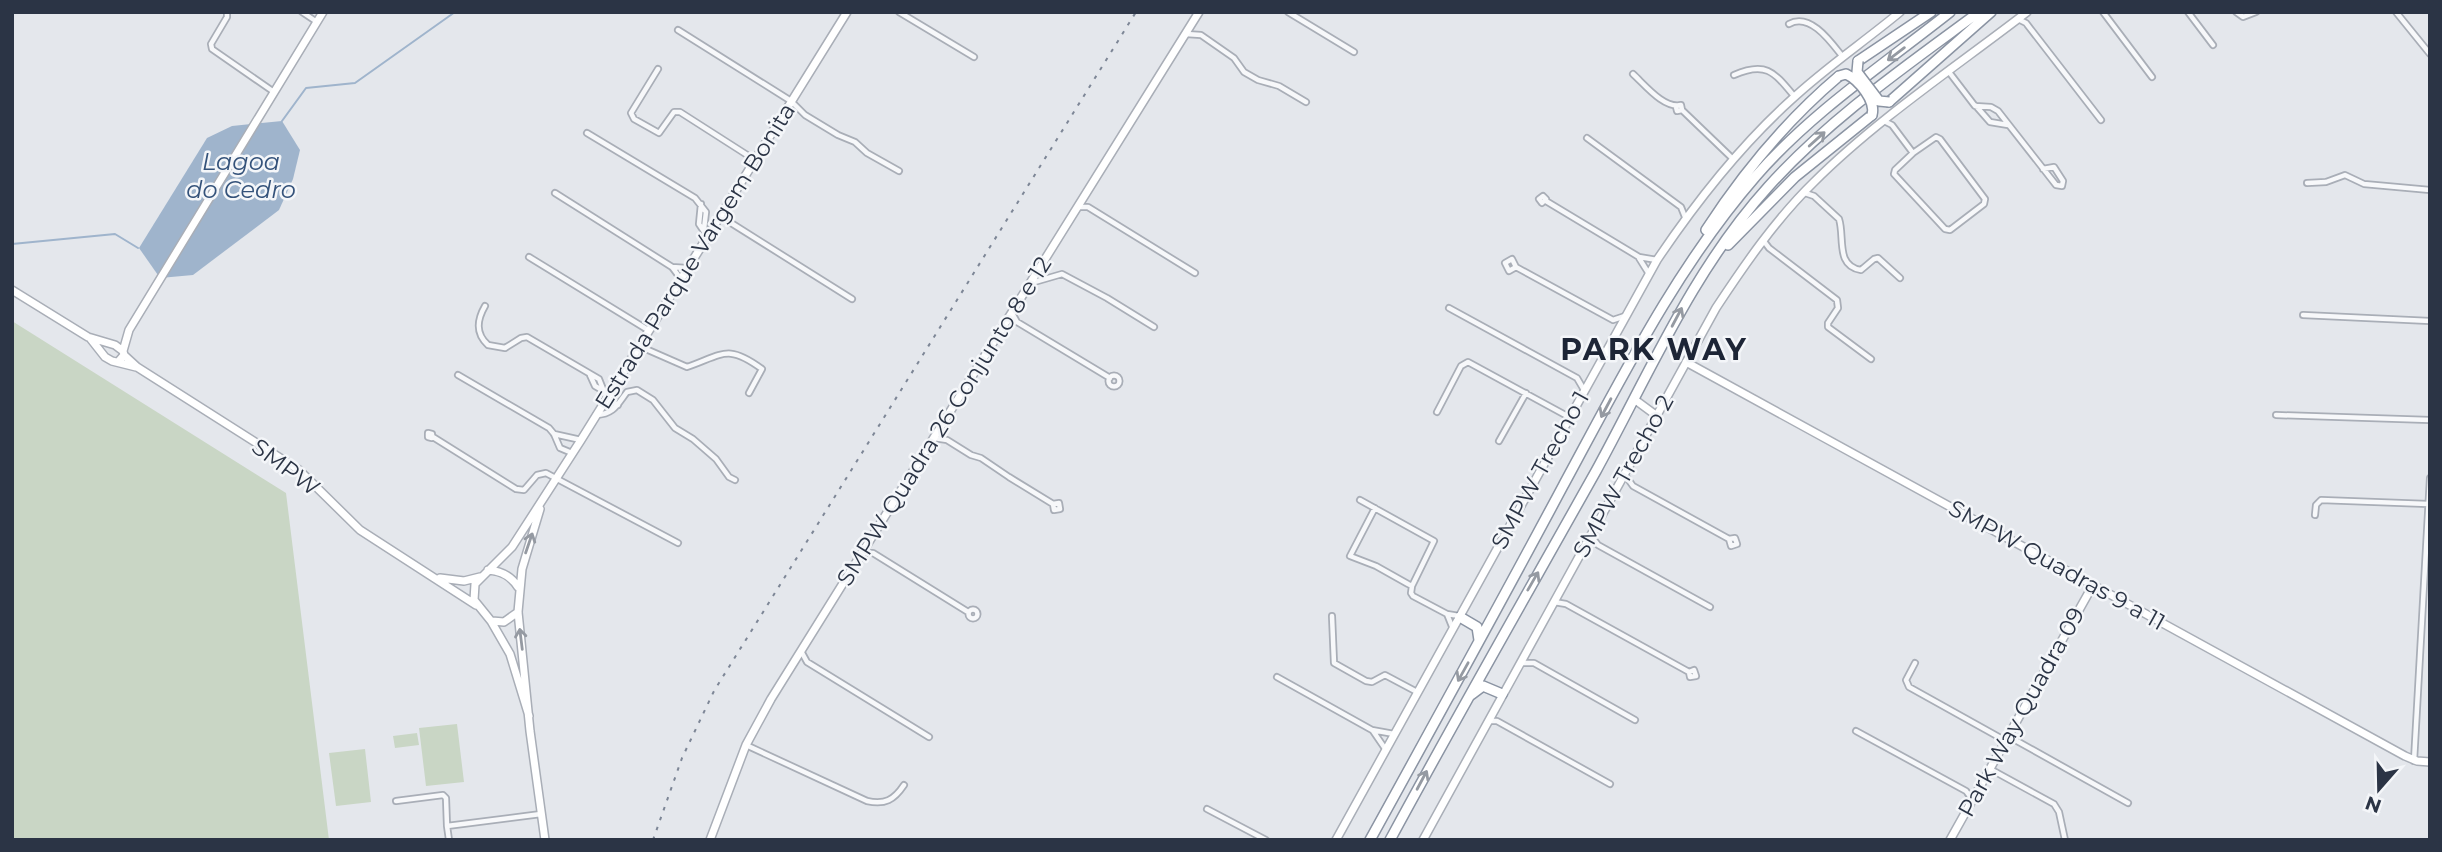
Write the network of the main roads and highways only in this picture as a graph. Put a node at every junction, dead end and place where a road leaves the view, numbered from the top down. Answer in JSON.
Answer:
{"nodes":[{"id":1,"x":1931,"y":12,"type":"edge"},
{"id":2,"x":1950,"y":12,"type":"edge"},
{"id":3,"x":1979,"y":12,"type":"edge"},
{"id":4,"x":1991,"y":12,"type":"edge"},
{"id":5,"x":1716,"y":254,"type":"junction"},
{"id":6,"x":1689,"y":264,"type":"junction"},
{"id":7,"x":1494,"y":616,"type":"junction"},
{"id":8,"x":1479,"y":643,"type":"junction"},
{"id":9,"x":1487,"y":661,"type":"junction"},
{"id":10,"x":1466,"y":698,"type":"junction"},
{"id":11,"x":1370,"y":840,"type":"edge"},
{"id":12,"x":1390,"y":840,"type":"edge"}],
"edges":[{"from":1,"to":4,"type":"highway","bridge":true},
{"from":2,"to":6,"type":"highway","one_way":true},
{"from":5,"to":3,"type":"highway","one_way":true},
{"from":5,"to":6,"type":"highway","bridge":true},
{"from":9,"to":5,"type":"highway","one_way":true},
{"from":6,"to":7,"type":"highway","one_way":true},
{"from":7,"to":8,"type":"highway"},
{"from":7,"to":8,"type":"highway"},
{"from":8,"to":11,"type":"highway","one_way":true},
{"from":9,"to":10,"type":"highway"},
{"from":9,"to":10,"type":"highway"},
{"from":12,"to":10,"type":"highway","one_way":true}]}
